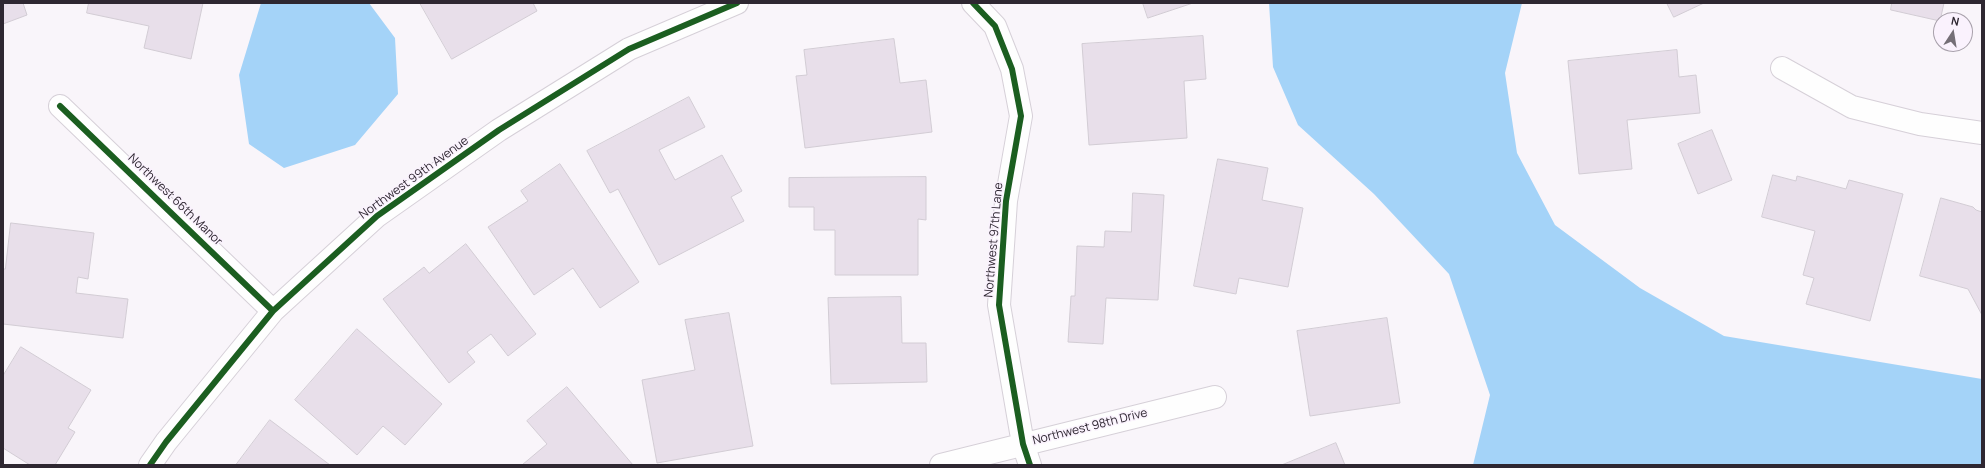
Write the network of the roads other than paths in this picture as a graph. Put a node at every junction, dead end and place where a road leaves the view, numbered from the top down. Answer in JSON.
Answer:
{"nodes":[{"id":1,"x":737,"y":3,"type":"edge"},
{"id":2,"x":973,"y":3,"type":"edge"},
{"id":3,"x":1782,"y":68,"type":"dead end"},
{"id":4,"x":60,"y":106,"type":"dead end"},
{"id":5,"x":1982,"y":133,"type":"edge"},
{"id":6,"x":273,"y":311,"type":"junction"},
{"id":7,"x":1215,"y":397,"type":"dead end"},
{"id":8,"x":1023,"y":444,"type":"junction"},
{"id":9,"x":150,"y":465,"type":"edge"},
{"id":10,"x":941,"y":465,"type":"edge"},
{"id":11,"x":1030,"y":465,"type":"edge"}],
"edges":[{"from":1,"to":6,"type":"street","name":"Northwest 99th Avenue"},
{"from":2,"to":8,"type":"street","name":"Northwest 97th Lane"},
{"from":3,"to":5,"type":"street"},
{"from":4,"to":6,"type":"street","name":"Northwest 66th Manor"},
{"from":6,"to":9,"type":"street","name":"Northwest 99th Avenue"},
{"from":7,"to":8,"type":"street","name":"Northwest 98th Drive"},
{"from":8,"to":10,"type":"street","name":"Northwest 98th Drive"},
{"from":8,"to":11,"type":"street","name":"Northwest 97th Lane"}]}
